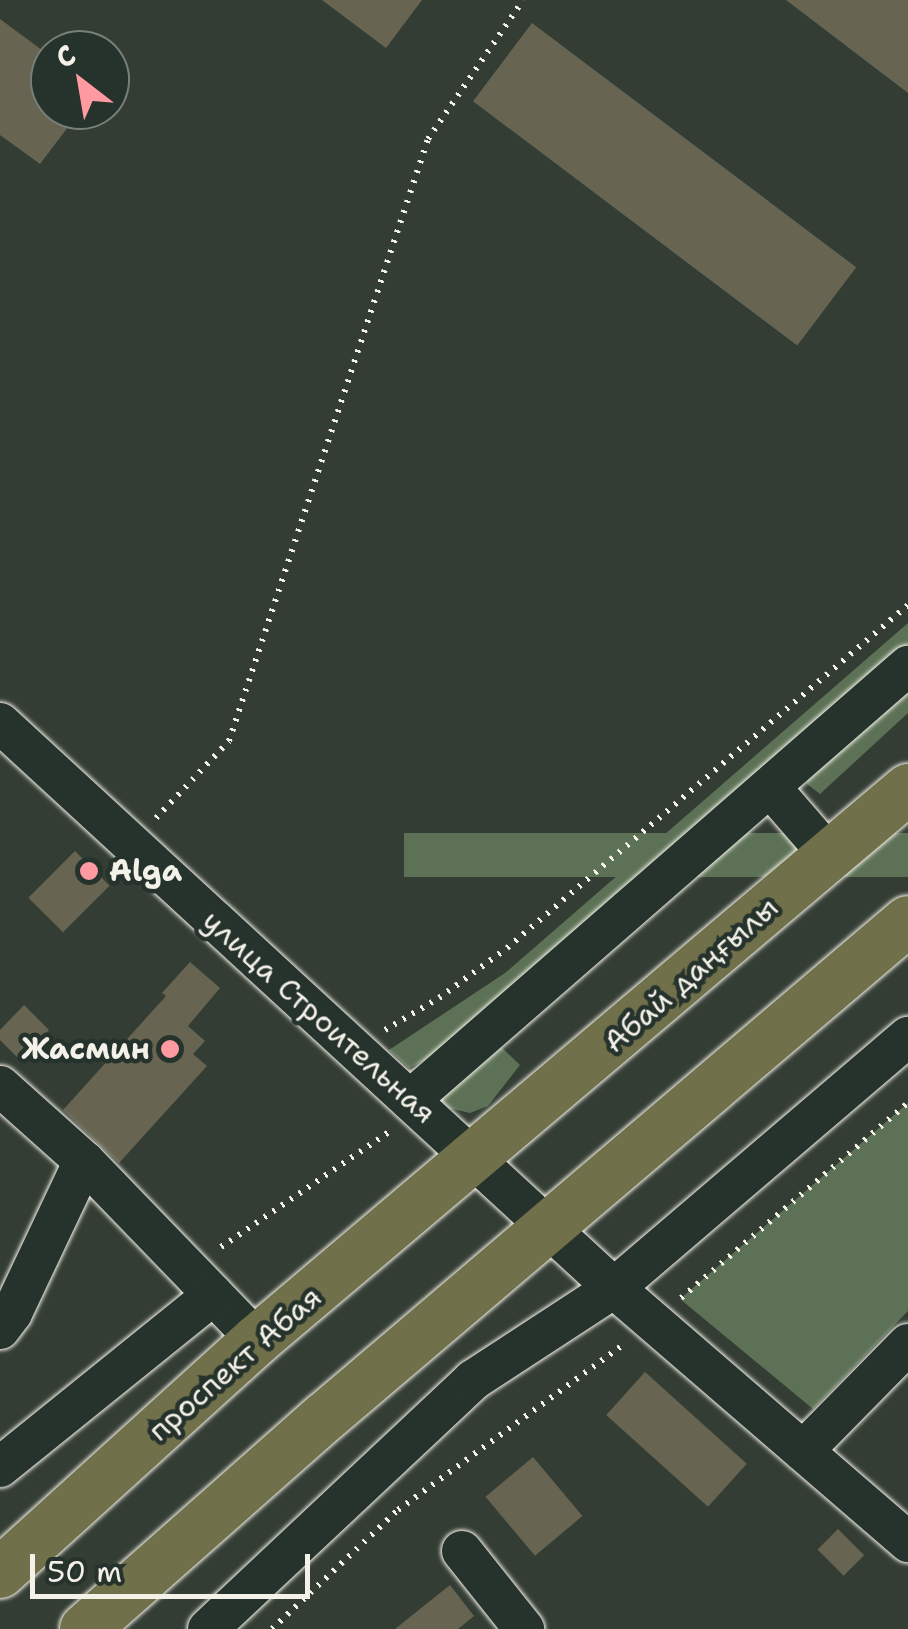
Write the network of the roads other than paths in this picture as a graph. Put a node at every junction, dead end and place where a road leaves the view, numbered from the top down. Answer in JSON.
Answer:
{"nodes":[{"id":1,"x":908,"y":666,"type":"edge"},
{"id":2,"x":0,"y":723,"type":"edge"},
{"id":3,"x":770,"y":788,"type":"junction"},
{"id":4,"x":908,"y":788,"type":"edge"},
{"id":5,"x":830,"y":856,"type":"junction"},
{"id":6,"x":904,"y":932,"type":"edge"},
{"id":7,"x":908,"y":1037,"type":"edge"},
{"id":8,"x":0,"y":1086,"type":"edge"},
{"id":9,"x":410,"y":1100,"type":"junction"},
{"id":10,"x":84,"y":1160,"type":"junction"},
{"id":11,"x":474,"y":1161,"type":"junction"},
{"id":12,"x":550,"y":1229,"type":"junction"},
{"id":13,"x":614,"y":1288,"type":"junction"},
{"id":14,"x":213,"y":1294,"type":"junction"},
{"id":15,"x":0,"y":1330,"type":"edge"},
{"id":16,"x":258,"y":1340,"type":"junction"},
{"id":17,"x":908,"y":1344,"type":"edge"},
{"id":18,"x":803,"y":1451,"type":"junction"},
{"id":19,"x":0,"y":1467,"type":"edge"},
{"id":20,"x":908,"y":1542,"type":"edge"},
{"id":21,"x":462,"y":1551,"type":"dead end"},
{"id":22,"x":0,"y":1573,"type":"edge"},
{"id":23,"x":85,"y":1629,"type":"edge"},
{"id":24,"x":208,"y":1629,"type":"edge"},
{"id":25,"x":524,"y":1629,"type":"edge"}],
"edges":[{"from":1,"to":3,"type":"street"},
{"from":2,"to":9,"type":"street","name":"улица Строительная"},
{"from":3,"to":5,"type":"street"},
{"from":3,"to":9,"type":"street"},
{"from":4,"to":5,"type":"main road","name":"Абай даңғылы"},
{"from":5,"to":11,"type":"main road","name":"Абай даңғылы"},
{"from":6,"to":12,"type":"main road"},
{"from":7,"to":13,"type":"street"},
{"from":8,"to":10,"type":"street"},
{"from":9,"to":11,"type":"street","name":"улица Строительная"},
{"from":10,"to":14,"type":"street"},
{"from":10,"to":15,"type":"street"},
{"from":11,"to":12,"type":"street","name":"улица Строительная"},
{"from":11,"to":16,"type":"main road","name":"проспект Абая"},
{"from":12,"to":13,"type":"street","name":"улица Строительная"},
{"from":12,"to":23,"type":"main road"},
{"from":13,"to":18,"type":"street","name":"улица Строительная"},
{"from":13,"to":24,"type":"street"},
{"from":14,"to":16,"type":"street"},
{"from":14,"to":19,"type":"street"},
{"from":16,"to":22,"type":"main road","name":"проспект Абая"},
{"from":17,"to":18,"type":"street"},
{"from":18,"to":20,"type":"street","name":"улица Строительная"},
{"from":21,"to":25,"type":"street"}]}
